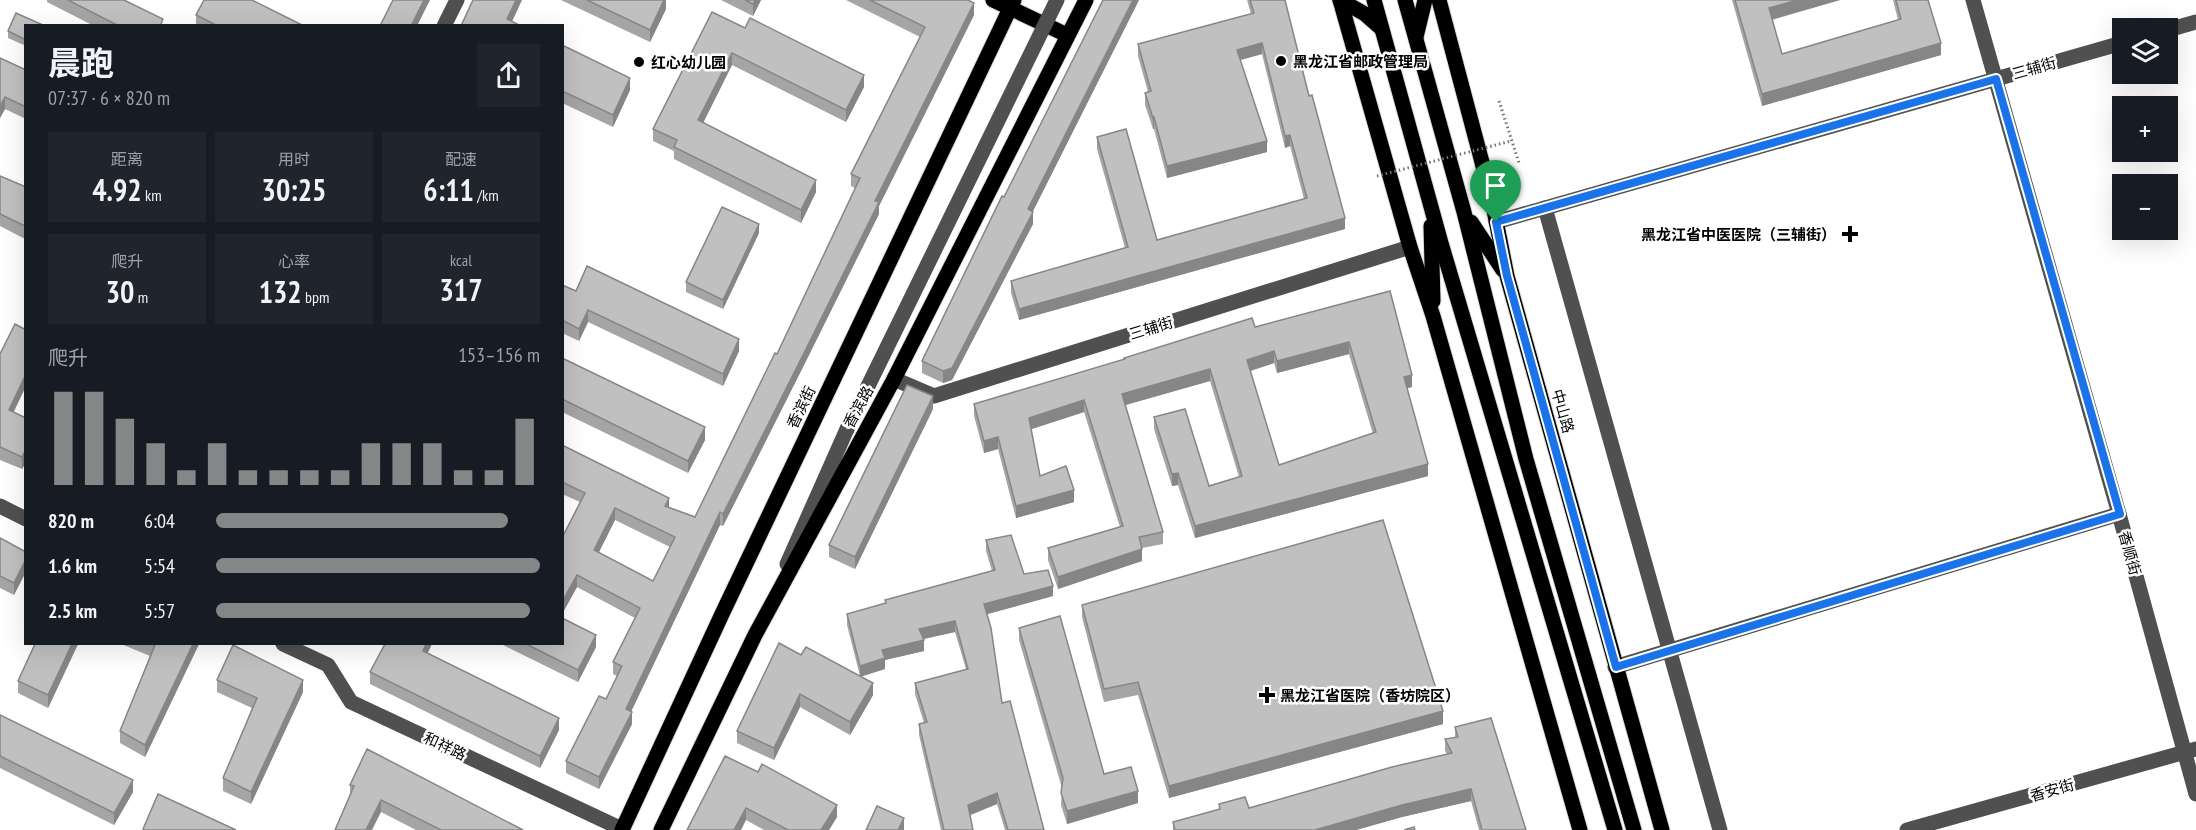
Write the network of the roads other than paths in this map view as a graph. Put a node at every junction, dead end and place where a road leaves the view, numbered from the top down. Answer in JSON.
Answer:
{"nodes":[{"id":1,"x":457,"y":0,"type":"edge"},
{"id":2,"x":993,"y":0,"type":"edge"},
{"id":3,"x":1057,"y":0,"type":"edge"},
{"id":4,"x":1086,"y":0,"type":"edge"},
{"id":5,"x":1340,"y":0,"type":"edge"},
{"id":6,"x":1374,"y":0,"type":"edge"},
{"id":7,"x":1405,"y":0,"type":"edge"},
{"id":8,"x":1425,"y":0,"type":"edge"},
{"id":9,"x":1439,"y":0,"type":"edge"},
{"id":10,"x":1973,"y":0,"type":"edge"},
{"id":11,"x":1012,"y":4,"type":"edge"},
{"id":12,"x":2196,"y":22,"type":"edge"},
{"id":13,"x":445,"y":24,"type":"edge"},
{"id":14,"x":2178,"y":27,"type":"edge"},
{"id":15,"x":1382,"y":28,"type":"junction"},
{"id":16,"x":1067,"y":35,"type":"junction"},
{"id":17,"x":1415,"y":40,"type":"junction"},
{"id":18,"x":2112,"y":46,"type":"edge"},
{"id":19,"x":1996,"y":79,"type":"junction"},
{"id":20,"x":1431,"y":205,"type":"junction"},
{"id":21,"x":1545,"y":208,"type":"junction"},
{"id":22,"x":1464,"y":212,"type":"junction"},
{"id":23,"x":1496,"y":222,"type":"junction"},
{"id":24,"x":1410,"y":247,"type":"junction"},
{"id":25,"x":1507,"y":276,"type":"junction"},
{"id":26,"x":1433,"y":316,"type":"junction"},
{"id":27,"x":894,"y":379,"type":"junction"},
{"id":28,"x":0,"y":506,"type":"edge"},
{"id":29,"x":2120,"y":514,"type":"junction"},
{"id":30,"x":24,"y":518,"type":"edge"},
{"id":31,"x":755,"y":635,"type":"junction"},
{"id":32,"x":286,"y":645,"type":"edge"},
{"id":33,"x":1670,"y":650,"type":"junction"},
{"id":34,"x":1616,"y":667,"type":"junction"},
{"id":35,"x":2190,"y":751,"type":"edge"},
{"id":36,"x":2196,"y":794,"type":"edge"},
{"id":37,"x":622,"y":830,"type":"edge"},
{"id":38,"x":661,"y":830,"type":"edge"},
{"id":39,"x":1580,"y":830,"type":"edge"},
{"id":40,"x":1616,"y":830,"type":"edge"},
{"id":41,"x":1634,"y":830,"type":"edge"},
{"id":42,"x":1662,"y":830,"type":"edge"},
{"id":43,"x":1720,"y":830,"type":"edge"},
{"id":44,"x":1907,"y":830,"type":"edge"}],
"edges":[{"from":1,"to":13,"type":"street"},
{"from":2,"to":11,"type":"main road"},
{"from":3,"to":31,"type":"street","bridge":true},
{"from":4,"to":16,"type":"main road","name":"香滨路"},
{"from":5,"to":15,"type":"main road"},
{"from":5,"to":24,"type":"main road"},
{"from":6,"to":15,"type":"main road"},
{"from":7,"to":17,"type":"main road"},
{"from":8,"to":17,"type":"main road"},
{"from":9,"to":23,"type":"main road","name":"中山路"},
{"from":10,"to":19,"type":"street","name":"香顺街"},
{"from":11,"to":16,"type":"main road"},
{"from":11,"to":37,"type":"main road","name":"香滨街"},
{"from":12,"to":14,"type":"street"},
{"from":15,"to":20,"type":"main road"},
{"from":16,"to":27,"type":"main road","name":"香滨路"},
{"from":17,"to":22,"type":"main road"},
{"from":18,"to":19,"type":"street","name":"三辅街"},
{"from":19,"to":21,"type":"street","name":"三辅街"},
{"from":19,"to":29,"type":"street","name":"香顺街"},
{"from":20,"to":26,"type":"main road"},
{"from":20,"to":40,"type":"main road"},
{"from":21,"to":23,"type":"street","name":"三辅街"},
{"from":21,"to":33,"type":"street"},
{"from":22,"to":25,"type":"main road"},
{"from":22,"to":41,"type":"main road"},
{"from":23,"to":25,"type":"main road","name":"中山路"},
{"from":24,"to":26,"type":"main road"},
{"from":24,"to":27,"type":"street","name":"三辅街"},
{"from":25,"to":34,"type":"main road","name":"中山路"},
{"from":26,"to":39,"type":"main road"},
{"from":27,"to":31,"type":"main road","name":"香滨路"},
{"from":28,"to":30,"type":"street"},
{"from":29,"to":33,"type":"street"},
{"from":29,"to":35,"type":"street","name":"香顺街"},
{"from":31,"to":38,"type":"main road","name":"香滨路"},
{"from":32,"to":37,"type":"street","name":"和祥路"},
{"from":33,"to":34,"type":"street"},
{"from":33,"to":43,"type":"street"},
{"from":34,"to":42,"type":"main road","name":"中山路"},
{"from":35,"to":36,"type":"street","name":"香顺街"},
{"from":35,"to":44,"type":"street","name":"香安街"}]}
